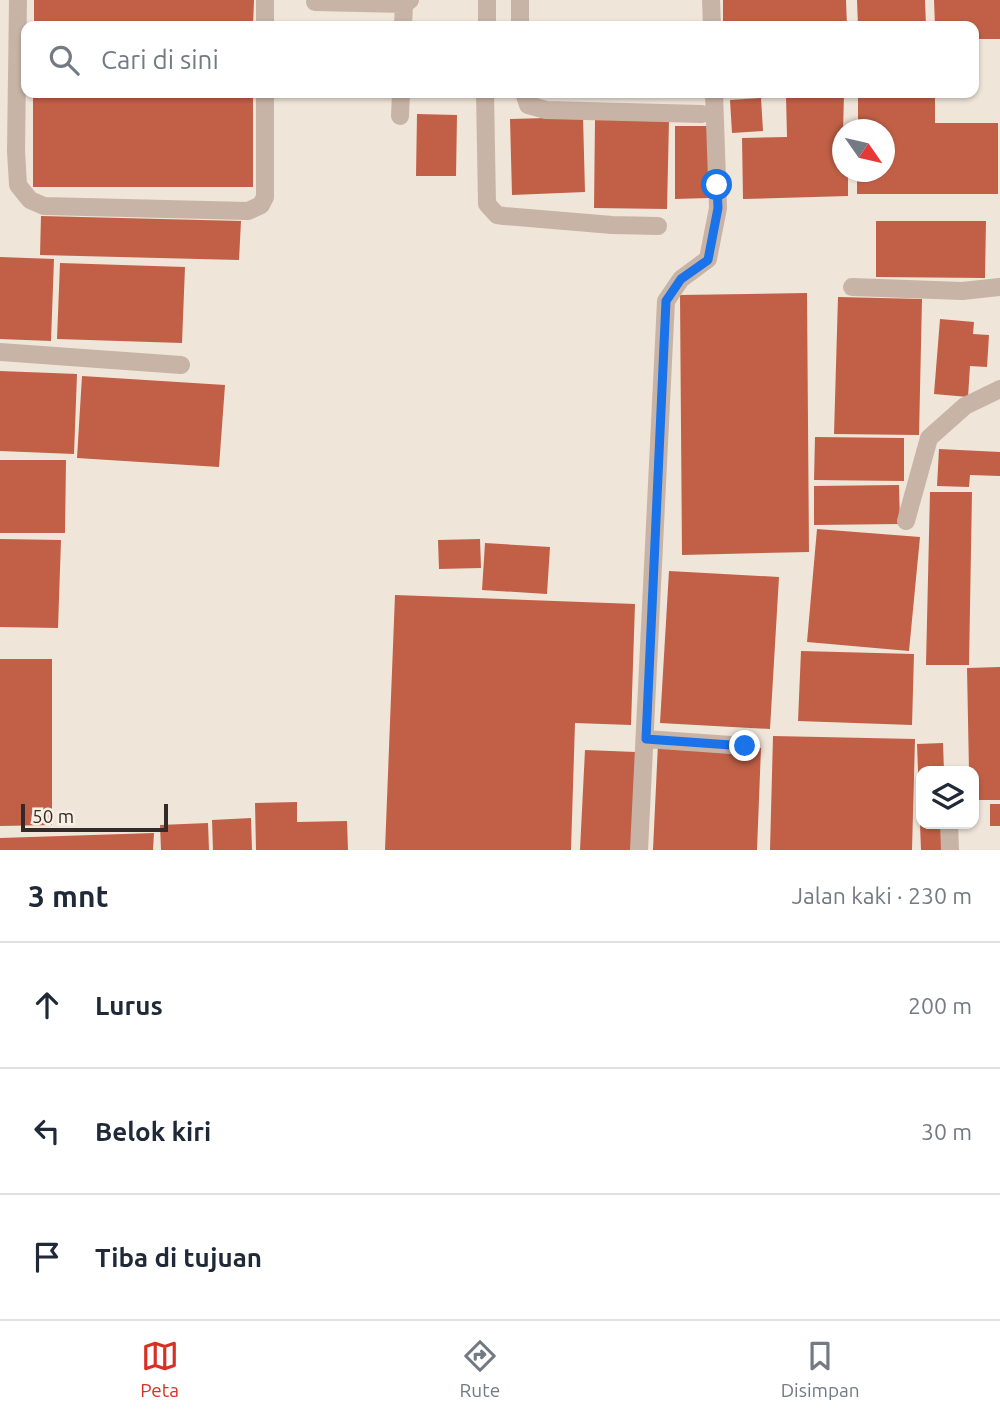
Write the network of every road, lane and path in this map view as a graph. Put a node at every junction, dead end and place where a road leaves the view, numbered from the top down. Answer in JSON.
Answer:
{"nodes":[{"id":1,"x":18,"y":0,"type":"edge"},
{"id":2,"x":265,"y":0,"type":"edge"},
{"id":3,"x":487,"y":0,"type":"edge"},
{"id":4,"x":520,"y":0,"type":"edge"},
{"id":5,"x":711,"y":0,"type":"edge"},
{"id":6,"x":315,"y":2,"type":"edge"},
{"id":7,"x":407,"y":2,"type":"edge"},
{"id":8,"x":265,"y":21,"type":"edge"},
{"id":9,"x":404,"y":21,"type":"edge"},
{"id":10,"x":486,"y":21,"type":"edge"},
{"id":11,"x":520,"y":21,"type":"edge"},
{"id":12,"x":712,"y":21,"type":"edge"},
{"id":13,"x":265,"y":98,"type":"edge"},
{"id":14,"x":401,"y":98,"type":"edge"},
{"id":15,"x":485,"y":98,"type":"edge"},
{"id":16,"x":526,"y":98,"type":"edge"},
{"id":17,"x":714,"y":98,"type":"edge"},
{"id":18,"x":702,"y":114,"type":"dead end"},
{"id":19,"x":400,"y":116,"type":"dead end"},
{"id":20,"x":658,"y":226,"type":"dead end"},
{"id":21,"x":852,"y":286,"type":"dead end"},
{"id":22,"x":1000,"y":287,"type":"edge"},
{"id":23,"x":0,"y":352,"type":"edge"},
{"id":24,"x":181,"y":365,"type":"dead end"},
{"id":25,"x":1000,"y":389,"type":"edge"},
{"id":26,"x":906,"y":521,"type":"dead end"},
{"id":27,"x":646,"y":739,"type":"junction"},
{"id":28,"x":745,"y":746,"type":"dead end"},
{"id":29,"x":949,"y":829,"type":"edge"},
{"id":30,"x":639,"y":850,"type":"edge"},
{"id":31,"x":950,"y":850,"type":"edge"}],
"edges":[{"from":1,"to":13,"type":"lane"},
{"from":2,"to":8,"type":"lane"},
{"from":3,"to":10,"type":"lane"},
{"from":4,"to":11,"type":"lane"},
{"from":5,"to":12,"type":"lane"},
{"from":6,"to":7,"type":"lane"},
{"from":7,"to":9,"type":"lane"},
{"from":14,"to":19,"type":"lane"},
{"from":15,"to":20,"type":"lane"},
{"from":16,"to":18,"type":"lane"},
{"from":17,"to":27,"type":"lane"},
{"from":21,"to":22,"type":"lane"},
{"from":23,"to":24,"type":"lane"},
{"from":25,"to":26,"type":"lane"},
{"from":27,"to":28,"type":"lane"},
{"from":27,"to":30,"type":"lane"},
{"from":29,"to":31,"type":"lane"}]}
